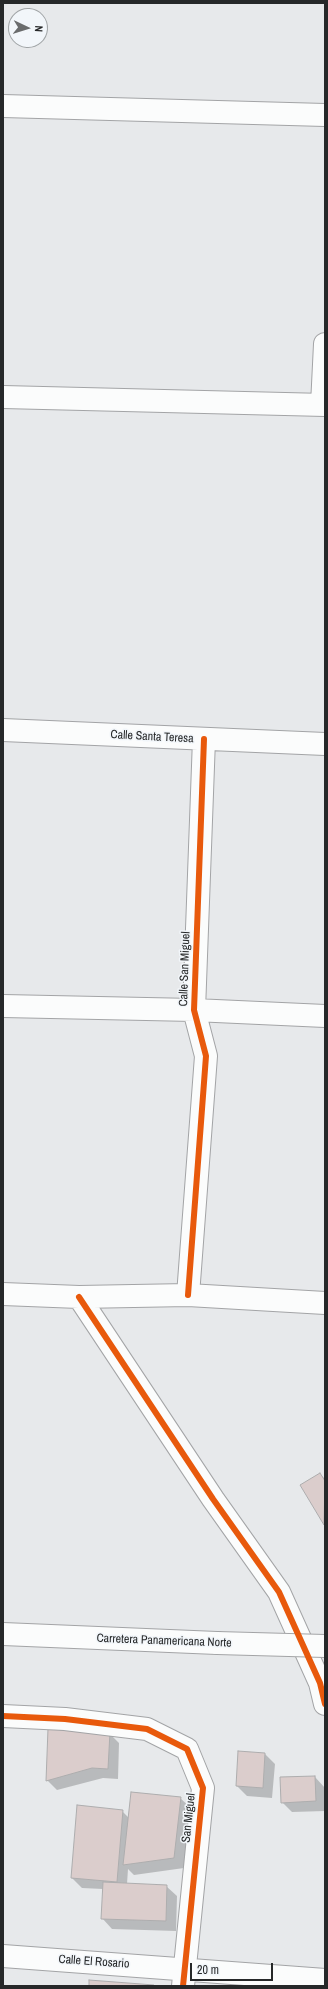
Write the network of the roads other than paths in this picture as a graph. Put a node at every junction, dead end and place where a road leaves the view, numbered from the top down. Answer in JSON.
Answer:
{"nodes":[{"id":1,"x":3,"y":106,"type":"edge"},
{"id":2,"x":325,"y":115,"type":"edge"},
{"id":3,"x":325,"y":344,"type":"edge"},
{"id":4,"x":3,"y":397,"type":"edge"},
{"id":5,"x":323,"y":405,"type":"edge"},
{"id":6,"x":3,"y":730,"type":"edge"},
{"id":7,"x":204,"y":739,"type":"junction"},
{"id":8,"x":325,"y":744,"type":"edge"},
{"id":9,"x":3,"y":1006,"type":"edge"},
{"id":10,"x":194,"y":1010,"type":"junction"},
{"id":11,"x":325,"y":1016,"type":"edge"},
{"id":12,"x":3,"y":1294,"type":"edge"},
{"id":13,"x":188,"y":1294,"type":"junction"},
{"id":14,"x":79,"y":1297,"type":"junction"},
{"id":15,"x":325,"y":1303,"type":"edge"},
{"id":16,"x":3,"y":1634,"type":"edge"},
{"id":17,"x":325,"y":1646,"type":"edge"},
{"id":18,"x":325,"y":1704,"type":"edge"},
{"id":19,"x":3,"y":1716,"type":"edge"},
{"id":20,"x":3,"y":1956,"type":"edge"},
{"id":21,"x":184,"y":1978,"type":"edge"},
{"id":22,"x":325,"y":1980,"type":"edge"}],
"edges":[{"from":1,"to":2,"type":"main road"},
{"from":3,"to":5,"type":"main road"},
{"from":4,"to":5,"type":"main road"},
{"from":6,"to":7,"type":"main road","name":"Calle Santa Teresa"},
{"from":7,"to":8,"type":"main road","name":"Calle Santa Teresa"},
{"from":7,"to":10,"type":"main road","name":"Calle San Miguel"},
{"from":9,"to":10,"type":"main road"},
{"from":10,"to":11,"type":"main road"},
{"from":10,"to":13,"type":"main road","name":"Calle San Miguel"},
{"from":12,"to":14,"type":"main road"},
{"from":13,"to":14,"type":"main road"},
{"from":13,"to":15,"type":"main road"},
{"from":14,"to":18,"type":"main road"},
{"from":16,"to":17,"type":"main road","name":"Carretera Panamericana Norte","bridge":true},
{"from":19,"to":21,"type":"main road","name":"San Miguel"},
{"from":20,"to":21,"type":"main road","name":"Calle El Rosario"},
{"from":21,"to":22,"type":"main road","name":"Calle El Rosario"}]}
